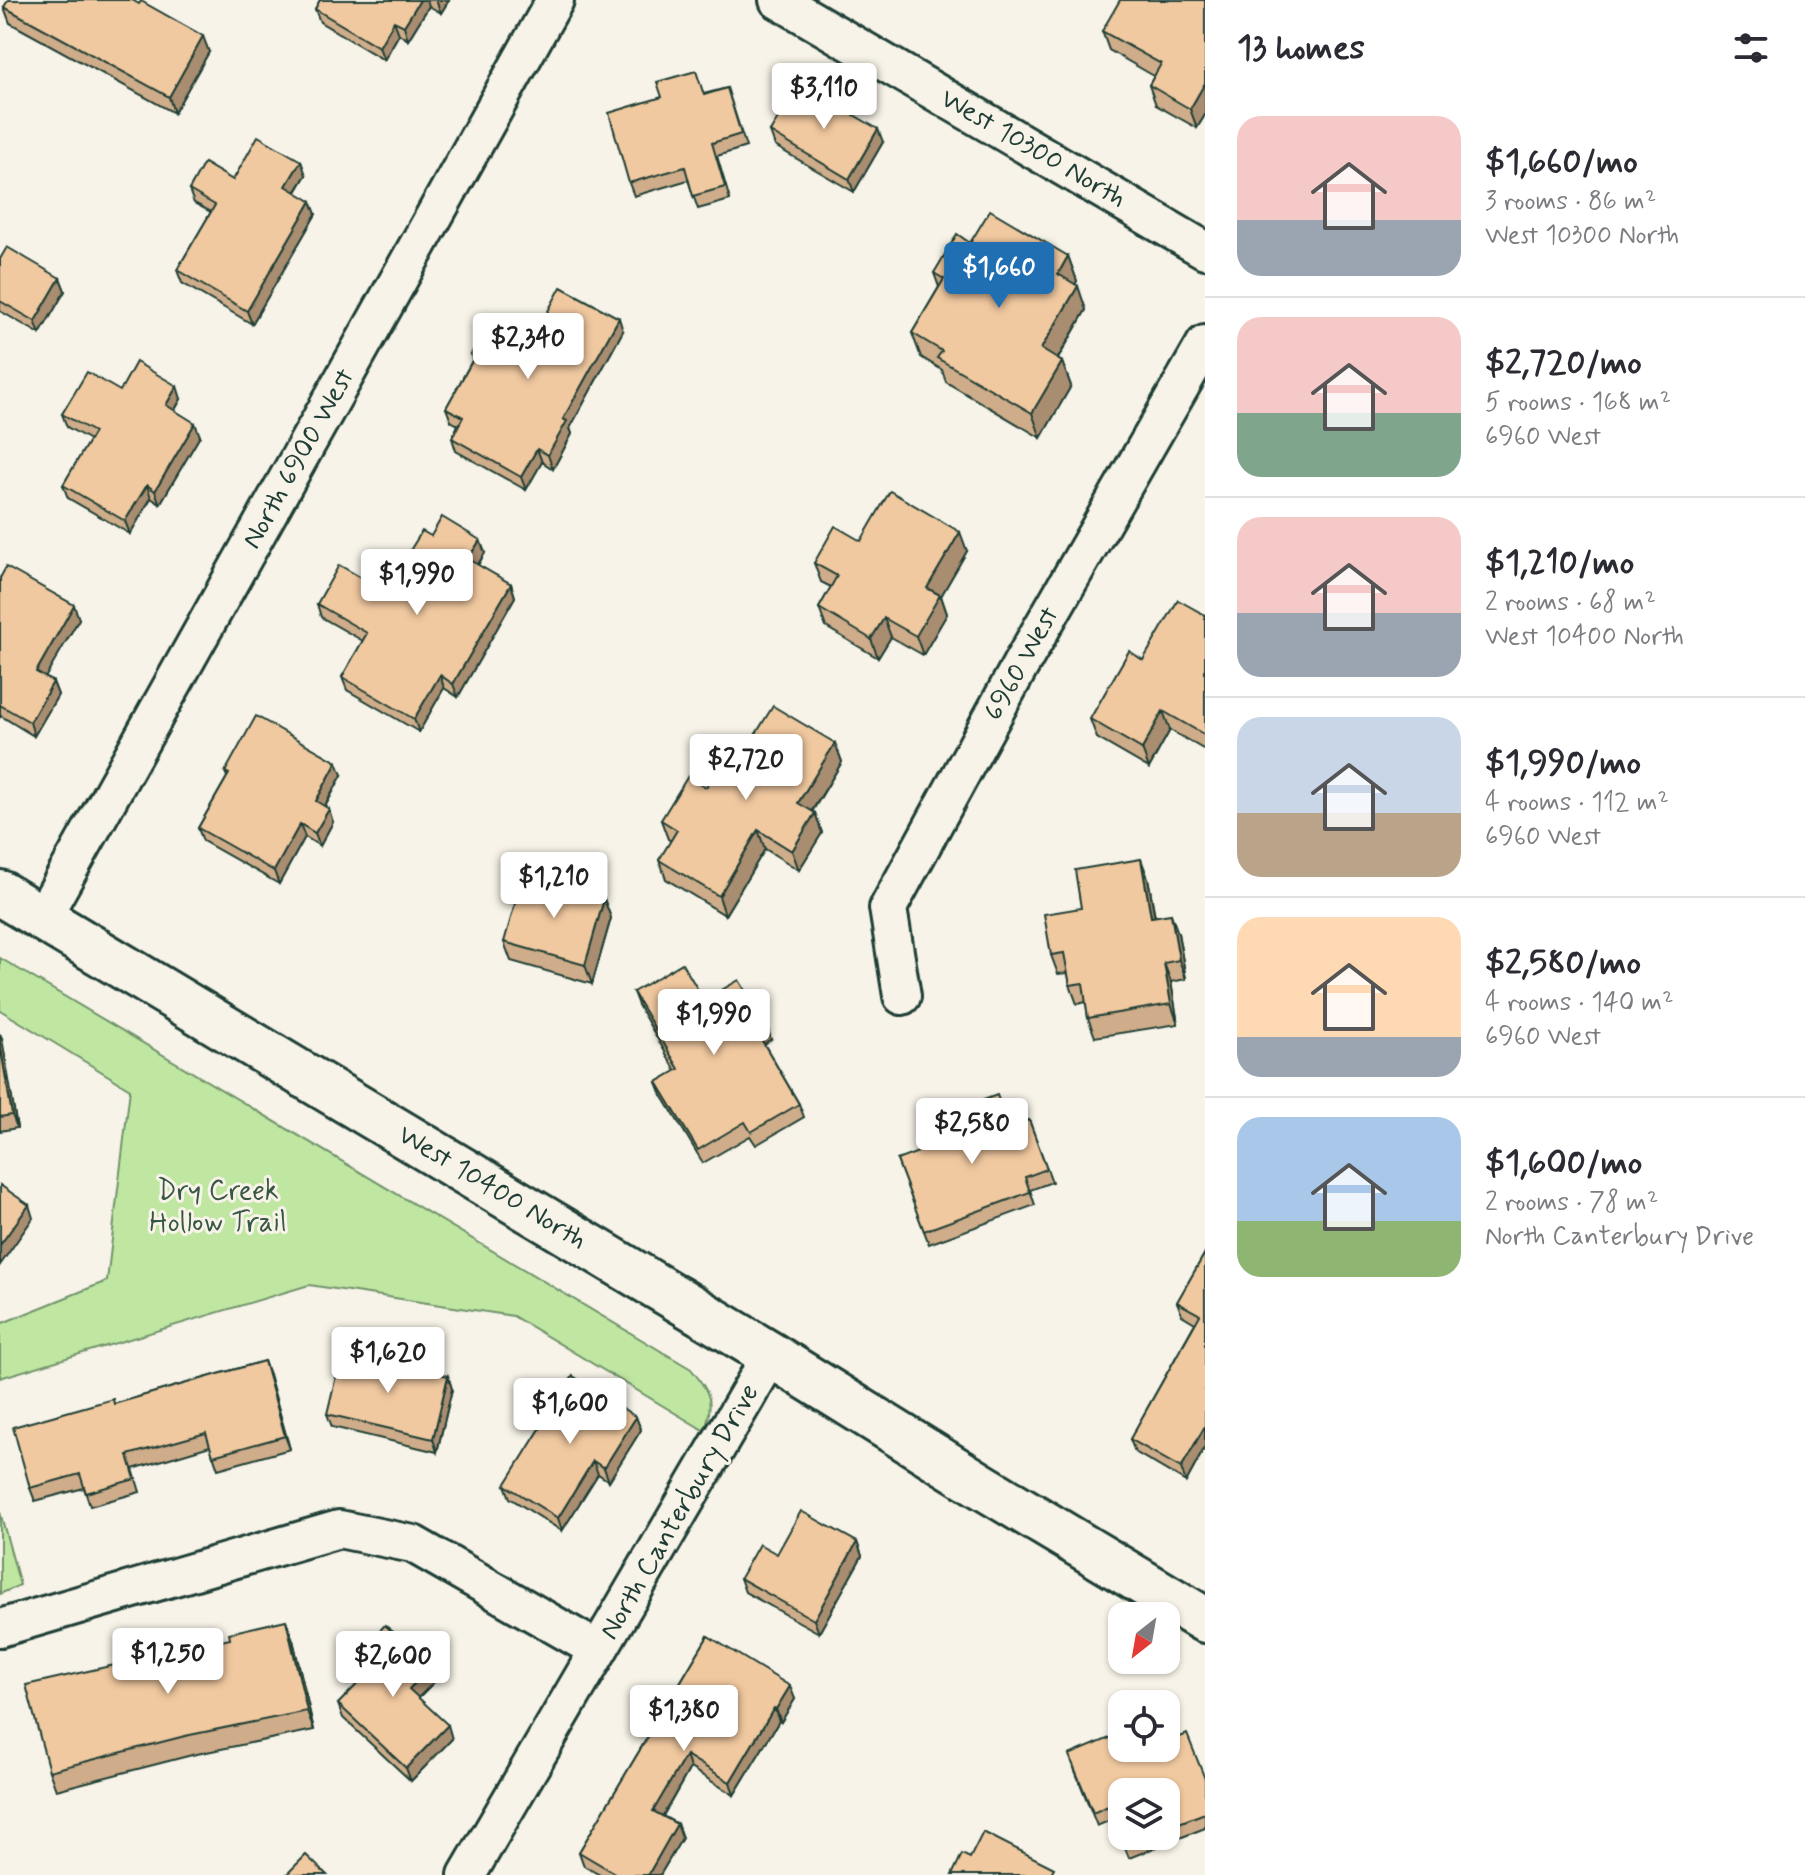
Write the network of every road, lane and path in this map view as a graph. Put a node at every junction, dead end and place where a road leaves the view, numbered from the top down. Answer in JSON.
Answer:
{"nodes":[{"id":1,"x":555,"y":0,"type":"edge"},
{"id":2,"x":778,"y":0,"type":"edge"},
{"id":3,"x":1205,"y":250,"type":"edge"},
{"id":4,"x":1205,"y":344,"type":"edge"},
{"id":5,"x":0,"y":893,"type":"edge"},
{"id":6,"x":42,"y":918,"type":"junction"},
{"id":7,"x":902,"y":996,"type":"dead end"},
{"id":8,"x":771,"y":1355,"type":"junction"},
{"id":9,"x":1203,"y":1615,"type":"edge"},
{"id":10,"x":0,"y":1628,"type":"edge"},
{"id":11,"x":598,"y":1650,"type":"junction"},
{"id":12,"x":467,"y":1875,"type":"edge"}],
"edges":[{"from":1,"to":6,"type":"street","name":"North 6900 West"},
{"from":2,"to":3,"type":"street","name":"West 10300 North"},
{"from":4,"to":7,"type":"street","name":"6960 West"},
{"from":5,"to":6,"type":"street","name":"West 10400 North"},
{"from":6,"to":8,"type":"street","name":"West 10400 North"},
{"from":8,"to":9,"type":"street","name":"West 10400 North"},
{"from":8,"to":11,"type":"street","name":"North Canterbury Drive"},
{"from":10,"to":11,"type":"street"},
{"from":11,"to":12,"type":"street","name":"North Canterbury Drive"}]}
